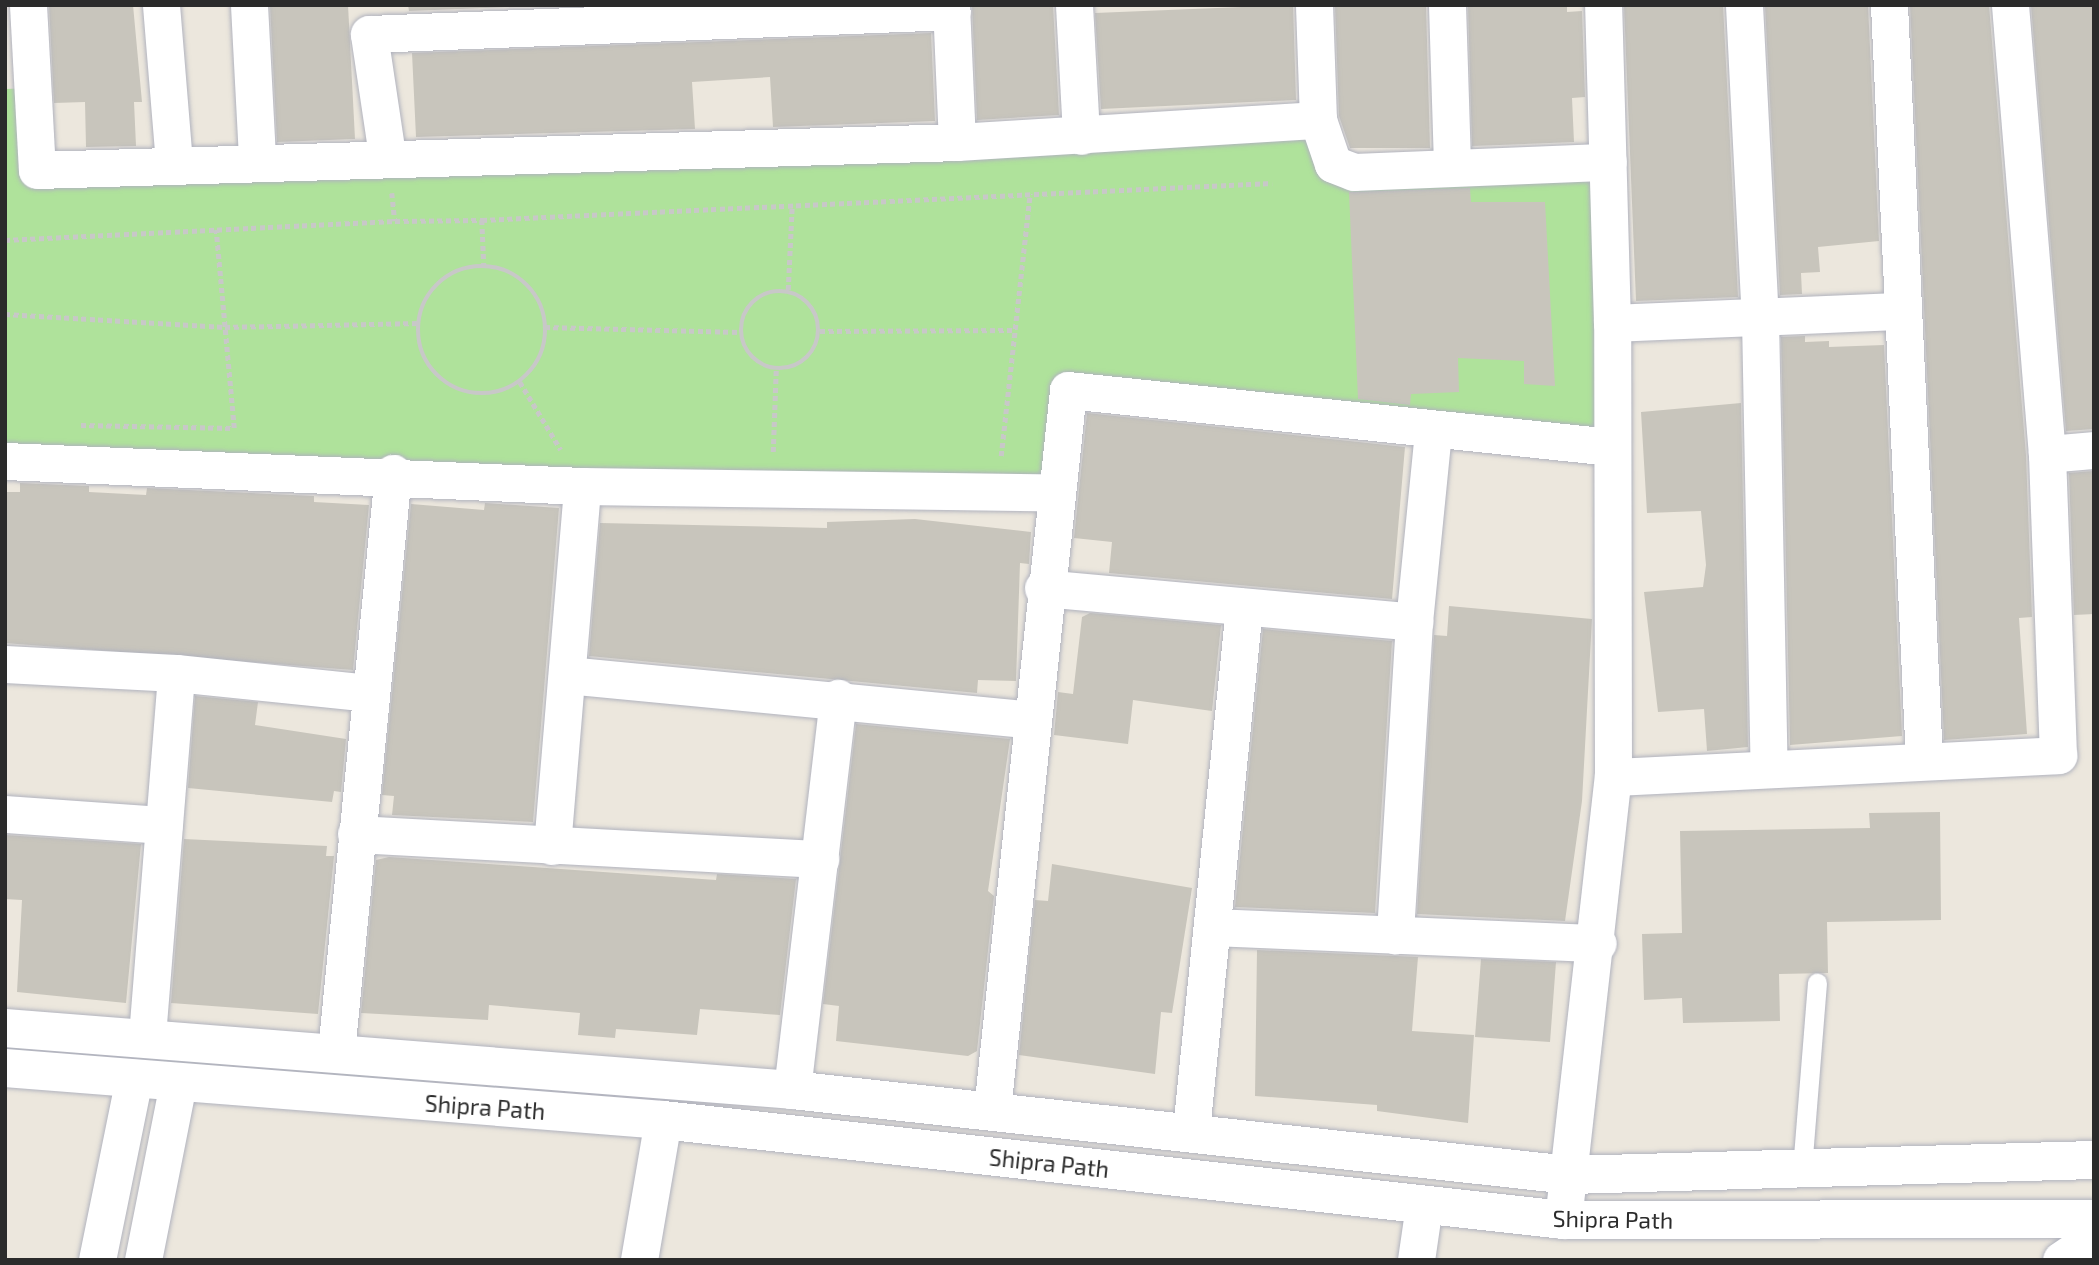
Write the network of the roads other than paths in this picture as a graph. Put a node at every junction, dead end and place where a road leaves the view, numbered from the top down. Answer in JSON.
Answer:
{"nodes":[{"id":1,"x":28,"y":5,"type":"edge"},
{"id":2,"x":161,"y":5,"type":"edge"},
{"id":3,"x":249,"y":5,"type":"edge"},
{"id":4,"x":1314,"y":5,"type":"edge"},
{"id":5,"x":1447,"y":5,"type":"edge"},
{"id":6,"x":1603,"y":5,"type":"edge"},
{"id":7,"x":1744,"y":5,"type":"edge"},
{"id":8,"x":1889,"y":5,"type":"edge"},
{"id":9,"x":2010,"y":5,"type":"edge"},
{"id":10,"x":1079,"y":6,"type":"edge"},
{"id":11,"x":951,"y":8,"type":"edge"},
{"id":12,"x":853,"y":11,"type":"edge"},
{"id":13,"x":729,"y":14,"type":"edge"},
{"id":14,"x":489,"y":18,"type":"edge"},
{"id":15,"x":367,"y":20,"type":"edge"},
{"id":16,"x":19,"y":89,"type":"edge"},
{"id":17,"x":1318,"y":120,"type":"junction"},
{"id":18,"x":1081,"y":136,"type":"junction"},
{"id":19,"x":957,"y":142,"type":"junction"},
{"id":20,"x":387,"y":155,"type":"junction"},
{"id":21,"x":257,"y":160,"type":"junction"},
{"id":22,"x":1608,"y":162,"type":"junction"},
{"id":23,"x":174,"y":163,"type":"junction"},
{"id":24,"x":1452,"y":167,"type":"junction"},
{"id":25,"x":1903,"y":311,"type":"junction"},
{"id":26,"x":1759,"y":318,"type":"junction"},
{"id":27,"x":1612,"y":323,"type":"junction"},
{"id":28,"x":1433,"y":431,"type":"junction"},
{"id":29,"x":1611,"y":447,"type":"junction"},
{"id":30,"x":2094,"y":450,"type":"edge"},
{"id":31,"x":2047,"y":454,"type":"junction"},
{"id":32,"x":5,"y":461,"type":"edge"},
{"id":33,"x":393,"y":473,"type":"junction"},
{"id":34,"x":582,"y":486,"type":"junction"},
{"id":35,"x":1055,"y":493,"type":"junction"},
{"id":36,"x":1043,"y":588,"type":"junction"},
{"id":37,"x":1244,"y":607,"type":"junction"},
{"id":38,"x":1414,"y":622,"type":"junction"},
{"id":39,"x":5,"y":664,"type":"edge"},
{"id":40,"x":176,"y":673,"type":"junction"},
{"id":41,"x":567,"y":675,"type":"junction"},
{"id":42,"x":371,"y":693,"type":"junction"},
{"id":43,"x":838,"y":698,"type":"junction"},
{"id":44,"x":1033,"y":720,"type":"junction"},
{"id":45,"x":1924,"y":761,"type":"junction"},
{"id":46,"x":1769,"y":769,"type":"junction"},
{"id":47,"x":1613,"y":777,"type":"junction"},
{"id":48,"x":5,"y":814,"type":"edge"},
{"id":49,"x":164,"y":825,"type":"junction"},
{"id":50,"x":356,"y":834,"type":"junction"},
{"id":51,"x":552,"y":846,"type":"junction"},
{"id":52,"x":820,"y":859,"type":"junction"},
{"id":53,"x":1213,"y":927,"type":"junction"},
{"id":54,"x":1395,"y":935,"type":"junction"},
{"id":55,"x":1598,"y":943,"type":"junction"},
{"id":56,"x":1818,"y":983,"type":"dead end"},
{"id":57,"x":5,"y":1028,"type":"edge"},
{"id":58,"x":147,"y":1036,"type":"junction"},
{"id":59,"x":336,"y":1052,"type":"junction"},
{"id":60,"x":5,"y":1068,"type":"edge"},
{"id":61,"x":134,"y":1078,"type":"junction"},
{"id":62,"x":178,"y":1083,"type":"junction"},
{"id":63,"x":792,"y":1090,"type":"junction"},
{"id":64,"x":992,"y":1110,"type":"junction"},
{"id":65,"x":663,"y":1120,"type":"junction"},
{"id":66,"x":1191,"y":1130,"type":"junction"},
{"id":67,"x":2094,"y":1160,"type":"edge"},
{"id":68,"x":1802,"y":1169,"type":"junction"},
{"id":69,"x":1570,"y":1175,"type":"junction"},
{"id":70,"x":1424,"y":1205,"type":"junction"},
{"id":71,"x":2094,"y":1219,"type":"edge"},
{"id":72,"x":1563,"y":1220,"type":"junction"},
{"id":73,"x":2094,"y":1238,"type":"edge"},
{"id":74,"x":97,"y":1260,"type":"edge"},
{"id":75,"x":143,"y":1260,"type":"edge"},
{"id":76,"x":639,"y":1260,"type":"edge"},
{"id":77,"x":1416,"y":1260,"type":"edge"},
{"id":78,"x":2061,"y":1260,"type":"edge"}],
"edges":[{"from":1,"to":16,"type":"street"},
{"from":2,"to":23,"type":"street"},
{"from":3,"to":21,"type":"street"},
{"from":4,"to":17,"type":"street"},
{"from":5,"to":24,"type":"street"},
{"from":6,"to":22,"type":"street"},
{"from":7,"to":26,"type":"street"},
{"from":8,"to":25,"type":"street"},
{"from":9,"to":31,"type":"street"},
{"from":10,"to":18,"type":"street"},
{"from":11,"to":12,"type":"street"},
{"from":11,"to":19,"type":"street"},
{"from":12,"to":13,"type":"street"},
{"from":13,"to":14,"type":"street"},
{"from":14,"to":15,"type":"street"},
{"from":15,"to":20,"type":"street"},
{"from":16,"to":23,"type":"street"},
{"from":17,"to":18,"type":"street"},
{"from":17,"to":24,"type":"street"},
{"from":18,"to":19,"type":"street"},
{"from":19,"to":20,"type":"street"},
{"from":20,"to":21,"type":"street"},
{"from":21,"to":23,"type":"street"},
{"from":22,"to":24,"type":"street"},
{"from":22,"to":27,"type":"street"},
{"from":25,"to":26,"type":"street"},
{"from":25,"to":45,"type":"street"},
{"from":26,"to":27,"type":"street"},
{"from":26,"to":46,"type":"street"},
{"from":27,"to":29,"type":"street"},
{"from":28,"to":29,"type":"street"},
{"from":28,"to":35,"type":"street"},
{"from":28,"to":38,"type":"street"},
{"from":29,"to":47,"type":"street"},
{"from":30,"to":31,"type":"street"},
{"from":31,"to":45,"type":"street"},
{"from":32,"to":33,"type":"street"},
{"from":33,"to":34,"type":"street"},
{"from":33,"to":42,"type":"street"},
{"from":34,"to":35,"type":"street"},
{"from":34,"to":41,"type":"street"},
{"from":35,"to":36,"type":"street"},
{"from":36,"to":37,"type":"street"},
{"from":36,"to":44,"type":"street"},
{"from":37,"to":38,"type":"street"},
{"from":37,"to":53,"type":"street"},
{"from":38,"to":54,"type":"street"},
{"from":39,"to":40,"type":"street"},
{"from":40,"to":42,"type":"street"},
{"from":40,"to":49,"type":"street"},
{"from":41,"to":43,"type":"street"},
{"from":41,"to":51,"type":"street"},
{"from":42,"to":50,"type":"street"},
{"from":43,"to":44,"type":"street"},
{"from":43,"to":52,"type":"street"},
{"from":44,"to":64,"type":"street"},
{"from":45,"to":46,"type":"street"},
{"from":46,"to":47,"type":"street"},
{"from":47,"to":55,"type":"street"},
{"from":48,"to":49,"type":"street"},
{"from":49,"to":58,"type":"street"},
{"from":50,"to":51,"type":"street"},
{"from":50,"to":59,"type":"street"},
{"from":51,"to":52,"type":"street"},
{"from":52,"to":63,"type":"street"},
{"from":53,"to":54,"type":"street"},
{"from":53,"to":66,"type":"street"},
{"from":54,"to":55,"type":"street"},
{"from":55,"to":69,"type":"street"},
{"from":56,"to":68,"type":"lane"},
{"from":57,"to":58,"type":"street","name":"Shipra Path"},
{"from":58,"to":59,"type":"street","name":"Shipra Path"},
{"from":59,"to":63,"type":"street","name":"Shipra Path"},
{"from":60,"to":61,"type":"street","name":"Shipra Path"},
{"from":61,"to":62,"type":"street","name":"Shipra Path"},
{"from":61,"to":74,"type":"street"},
{"from":62,"to":65,"type":"street","name":"Shipra Path"},
{"from":62,"to":75,"type":"street"},
{"from":63,"to":64,"type":"street","name":"Shipra Path"},
{"from":64,"to":66,"type":"street","name":"Shipra Path"},
{"from":65,"to":70,"type":"street","name":"Shipra Path"},
{"from":65,"to":76,"type":"street"},
{"from":66,"to":69,"type":"street","name":"Shipra Path"},
{"from":67,"to":68,"type":"street","name":"Shipra Path"},
{"from":68,"to":69,"type":"street","name":"Shipra Path"},
{"from":69,"to":72,"type":"street"},
{"from":70,"to":72,"type":"street","name":"Shipra Path"},
{"from":70,"to":77,"type":"street"},
{"from":71,"to":72,"type":"street","name":"Shipra Path"},
{"from":73,"to":78,"type":"street"}]}
